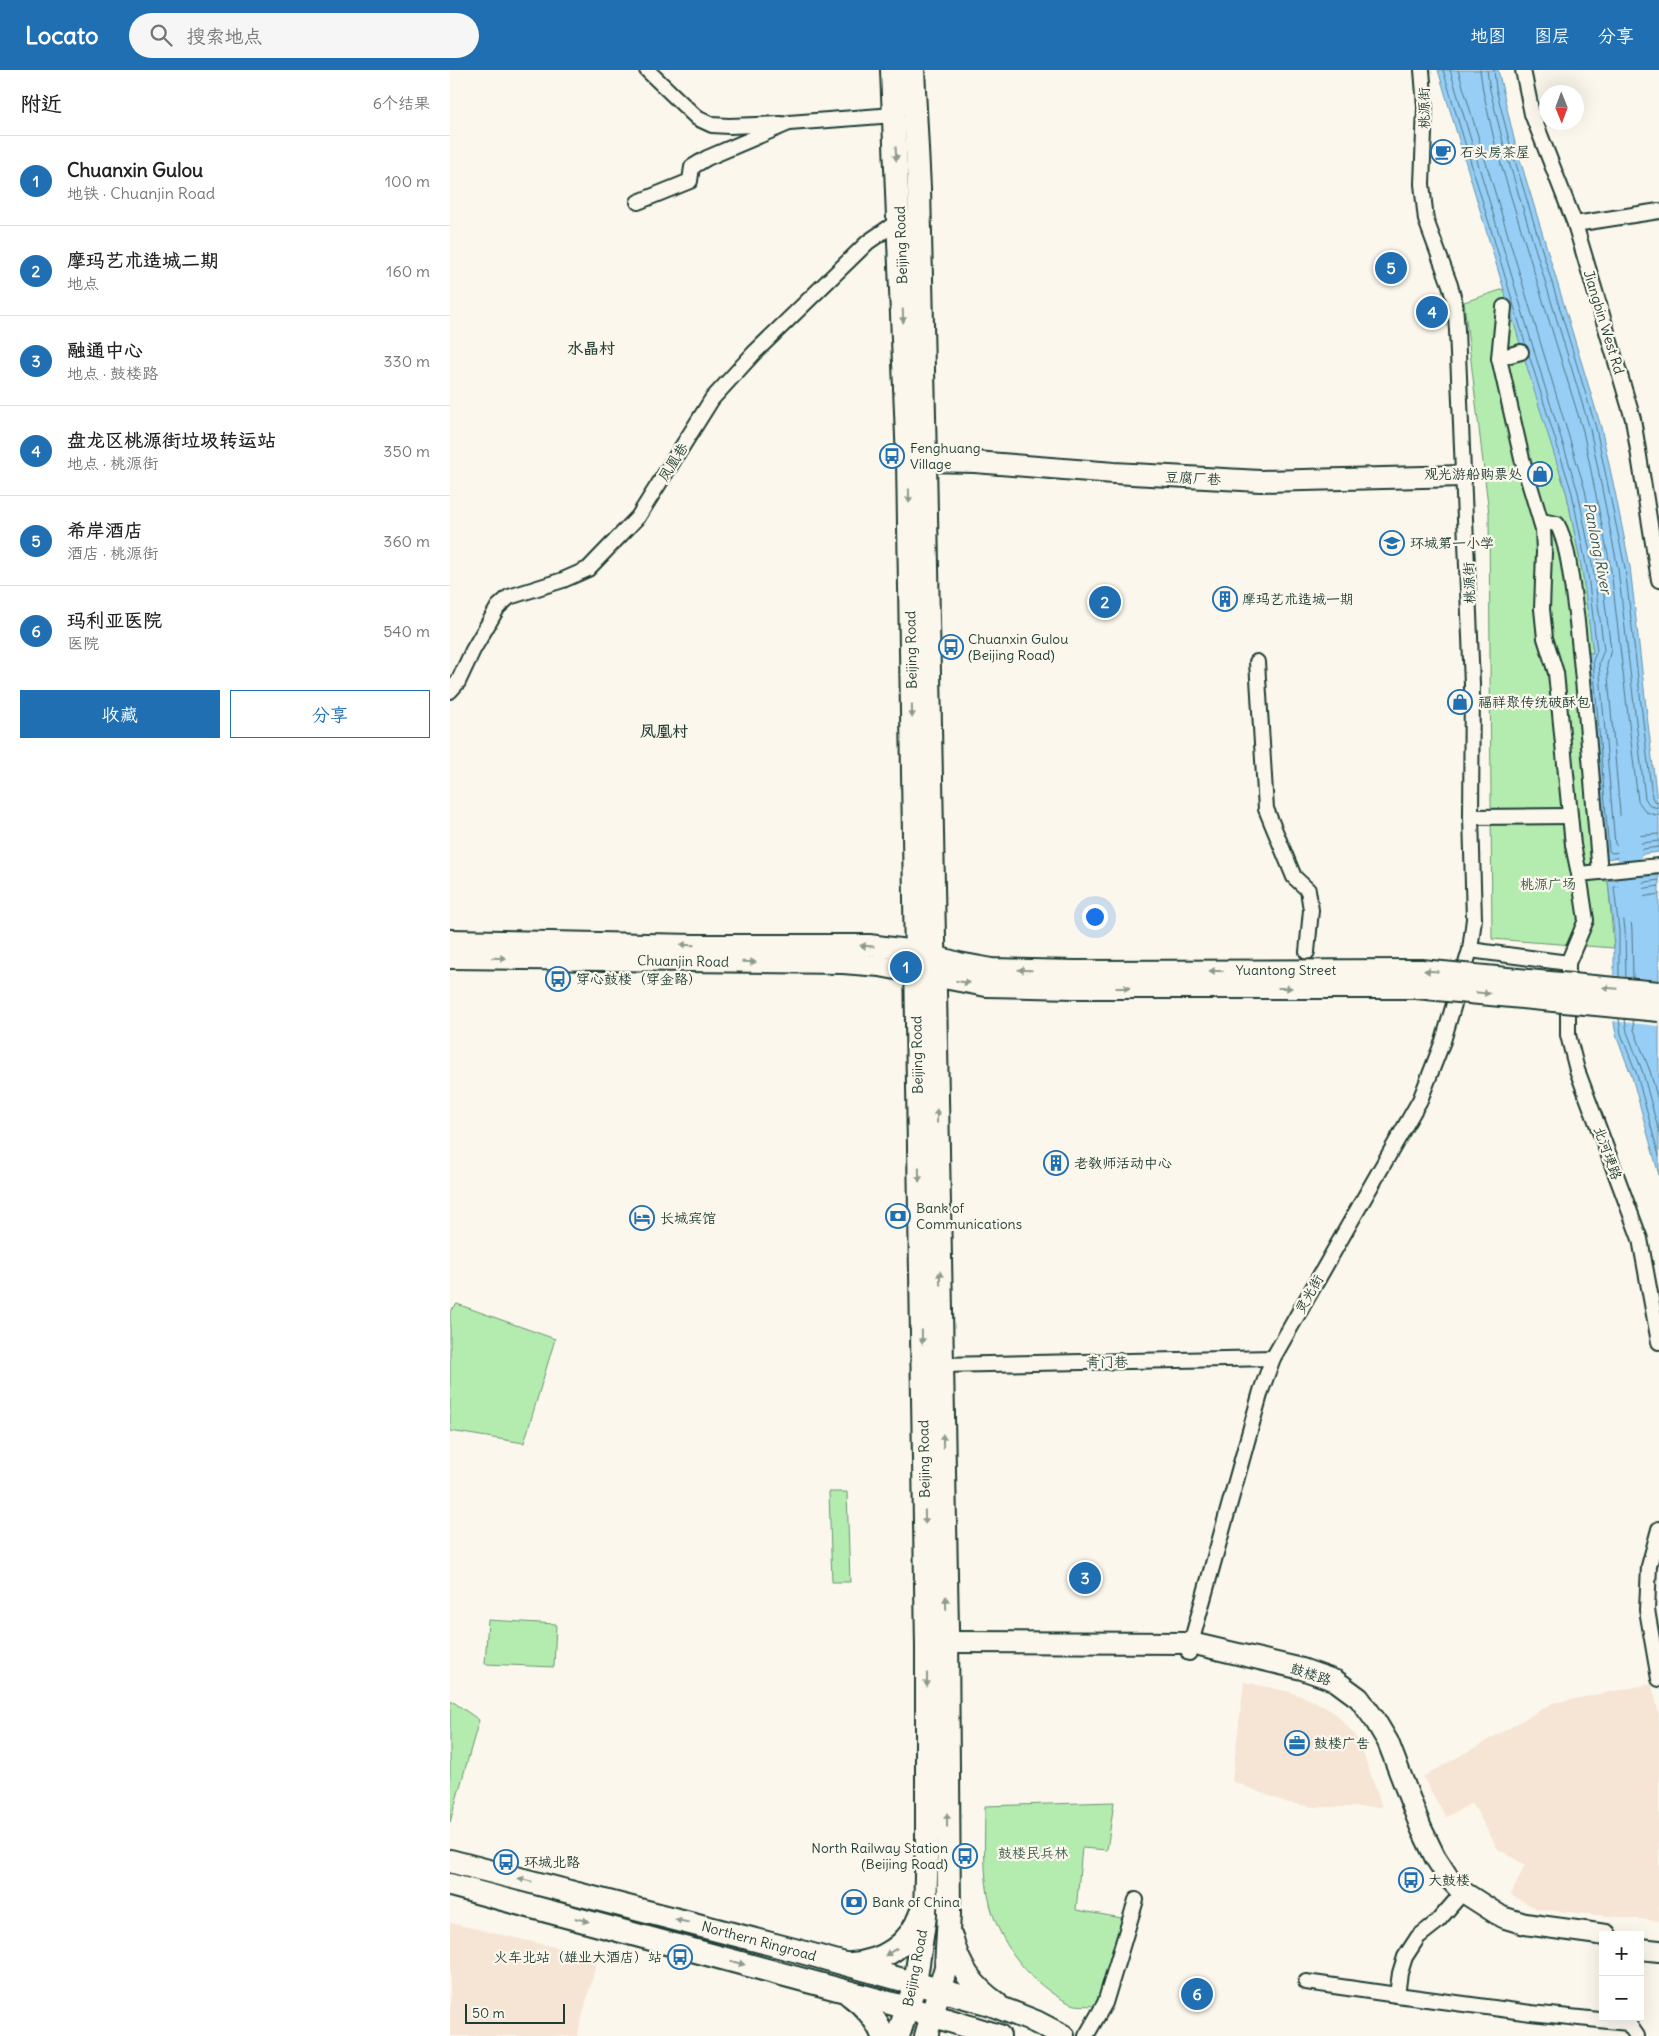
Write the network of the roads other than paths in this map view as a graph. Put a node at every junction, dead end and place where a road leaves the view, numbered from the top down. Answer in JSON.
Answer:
{"nodes":[{"id":1,"x":647,"y":70,"type":"edge"},
{"id":2,"x":892,"y":70,"type":"edge"},
{"id":3,"x":913,"y":70,"type":"edge"},
{"id":4,"x":1422,"y":70,"type":"edge"},
{"id":5,"x":1523,"y":70,"type":"edge"},
{"id":6,"x":894,"y":115,"type":"junction"},
{"id":7,"x":790,"y":123,"type":"junction"},
{"id":8,"x":638,"y":202,"type":"dead end"},
{"id":9,"x":1659,"y":211,"type":"edge"},
{"id":10,"x":900,"y":220,"type":"junction"},
{"id":11,"x":1575,"y":224,"type":"junction"},
{"id":12,"x":1504,"y":307,"type":"dead end"},
{"id":13,"x":1521,"y":352,"type":"dead end"},
{"id":14,"x":1500,"y":358,"type":"junction"},
{"id":15,"x":925,"y":461,"type":"junction"},
{"id":16,"x":1463,"y":476,"type":"junction"},
{"id":17,"x":1541,"y":522,"type":"junction"},
{"id":18,"x":1659,"y":580,"type":"edge"},
{"id":19,"x":1257,"y":662,"type":"dead end"},
{"id":20,"x":450,"y":691,"type":"edge"},
{"id":21,"x":1570,"y":816,"type":"junction"},
{"id":22,"x":1471,"y":817,"type":"junction"},
{"id":23,"x":1659,"y":866,"type":"edge"},
{"id":24,"x":1602,"y":872,"type":"junction"},
{"id":25,"x":1580,"y":874,"type":"junction"},
{"id":26,"x":450,"y":940,"type":"edge"},
{"id":27,"x":1470,"y":950,"type":"junction"},
{"id":28,"x":1307,"y":952,"type":"dead end"},
{"id":29,"x":450,"y":958,"type":"edge"},
{"id":30,"x":1568,"y":962,"type":"junction"},
{"id":31,"x":924,"y":965,"type":"junction"},
{"id":32,"x":1074,"y":979,"type":"junction"},
{"id":33,"x":1659,"y":992,"type":"edge"},
{"id":34,"x":1659,"y":1011,"type":"edge"},
{"id":35,"x":1659,"y":1342,"type":"edge"},
{"id":36,"x":1273,"y":1358,"type":"junction"},
{"id":37,"x":942,"y":1365,"type":"junction"},
{"id":38,"x":1659,"y":1529,"type":"edge"},
{"id":39,"x":947,"y":1647,"type":"junction"},
{"id":40,"x":1190,"y":1648,"type":"junction"},
{"id":41,"x":1659,"y":1679,"type":"edge"},
{"id":42,"x":450,"y":1861,"type":"edge"},
{"id":43,"x":450,"y":1885,"type":"edge"},
{"id":44,"x":925,"y":1898,"type":"junction"},
{"id":45,"x":1457,"y":1899,"type":"junction"},
{"id":46,"x":1136,"y":1900,"type":"dead end"},
{"id":47,"x":949,"y":1914,"type":"junction"},
{"id":48,"x":1599,"y":1934,"type":"edge"},
{"id":49,"x":1644,"y":1938,"type":"edge"},
{"id":50,"x":1659,"y":1940,"type":"edge"},
{"id":51,"x":1599,"y":1944,"type":"edge"},
{"id":52,"x":1644,"y":1949,"type":"edge"},
{"id":53,"x":1659,"y":1951,"type":"edge"},
{"id":54,"x":839,"y":1963,"type":"junction"},
{"id":55,"x":1306,"y":1982,"type":"dead end"},
{"id":56,"x":915,"y":1984,"type":"junction"},
{"id":57,"x":840,"y":1990,"type":"junction"},
{"id":58,"x":940,"y":1991,"type":"junction"},
{"id":59,"x":1397,"y":1995,"type":"junction"},
{"id":60,"x":908,"y":2008,"type":"junction"},
{"id":61,"x":1015,"y":2014,"type":"junction"},
{"id":62,"x":930,"y":2026,"type":"edge"},
{"id":63,"x":994,"y":2035,"type":"edge"},
{"id":64,"x":883,"y":2036,"type":"edge"},
{"id":65,"x":898,"y":2036,"type":"edge"},
{"id":66,"x":958,"y":2036,"type":"edge"},
{"id":67,"x":1063,"y":2036,"type":"edge"},
{"id":68,"x":1086,"y":2036,"type":"edge"},
{"id":69,"x":1636,"y":2036,"type":"edge"}],
"edges":[{"from":1,"to":7,"type":"street"},
{"from":2,"to":6,"type":"main road","name":"Beijing Road"},
{"from":3,"to":15,"type":"main road","name":"Beijing Road"},
{"from":4,"to":16,"type":"street","name":"桃源街"},
{"from":5,"to":11,"type":"street","name":"Jiangbin West Rd"},
{"from":6,"to":7,"type":"street"},
{"from":6,"to":10,"type":"main road","name":"Beijing Road","one_way":true},
{"from":7,"to":8,"type":"street"},
{"from":9,"to":11,"type":"street"},
{"from":10,"to":20,"type":"street","name":"凤凰巷"},
{"from":10,"to":31,"type":"main road","name":"Beijing Road","one_way":true},
{"from":11,"to":18,"type":"street","name":"Jiangbin West Rd"},
{"from":12,"to":14,"type":"street"},
{"from":13,"to":14,"type":"street"},
{"from":14,"to":17,"type":"street"},
{"from":15,"to":16,"type":"main road","name":"豆腐厂巷"},
{"from":15,"to":31,"type":"main road","name":"Beijing Road"},
{"from":16,"to":22,"type":"street","name":"桃源街"},
{"from":17,"to":21,"type":"street"},
{"from":17,"to":24,"type":"street"},
{"from":19,"to":28,"type":"street"},
{"from":21,"to":22,"type":"street"},
{"from":21,"to":25,"type":"street"},
{"from":22,"to":27,"type":"street","name":"桃源街"},
{"from":23,"to":24,"type":"street"},
{"from":24,"to":25,"type":"street"},
{"from":25,"to":30,"type":"street"},
{"from":31,"to":26,"type":"main road","name":"Chuanjin Road","one_way":true},
{"from":27,"to":30,"type":"street"},
{"from":27,"to":36,"type":"street","name":"灵光街"},
{"from":29,"to":31,"type":"main road","name":"Chuanjin Road","one_way":true},
{"from":30,"to":35,"type":"street","name":"北河埂路"},
{"from":31,"to":32,"type":"main road","name":"Yuantong Street"},
{"from":37,"to":31,"type":"main road","name":"Beijing Road","one_way":true},
{"from":31,"to":44,"type":"main road","name":"Beijing Road","one_way":true},
{"from":33,"to":32,"type":"main road","name":"Yuantong Street","one_way":true,"bridge":true},
{"from":32,"to":34,"type":"main road","name":"Yuantong Street","one_way":true,"bridge":true},
{"from":36,"to":37,"type":"street","name":"青门巷"},
{"from":36,"to":40,"type":"street","name":"灵光街"},
{"from":39,"to":37,"type":"main road","name":"Beijing Road","one_way":true},
{"from":38,"to":41,"type":"street"},
{"from":39,"to":40,"type":"main road","name":"鼓楼路"},
{"from":47,"to":39,"type":"main road","name":"Beijing Road","one_way":true},
{"from":40,"to":45,"type":"main road","name":"鼓楼路"},
{"from":40,"to":48,"type":"main road","name":"鼓楼路"},
{"from":54,"to":42,"type":"main road","name":"Northern Ringroad","one_way":true},
{"from":43,"to":57,"type":"main road","name":"Northern Ringroad","one_way":true},
{"from":44,"to":54,"type":"main road","one_way":true},
{"from":44,"to":56,"type":"main road","name":"Beijing Road"},
{"from":45,"to":51,"type":"main road","name":"鼓楼路"},
{"from":45,"to":59,"type":"street"},
{"from":46,"to":68,"type":"street"},
{"from":47,"to":58,"type":"main road","name":"Beijing Road"},
{"from":47,"to":61,"type":"main road"},
{"from":49,"to":50,"type":"main road"},
{"from":52,"to":53,"type":"main road"},
{"from":54,"to":56,"type":"main road","name":"Northern Ringroad"},
{"from":55,"to":59,"type":"street"},
{"from":56,"to":58,"type":"main road","name":"Northern Ringroad"},
{"from":56,"to":60,"type":"main road","name":"Beijing Road"},
{"from":57,"to":60,"type":"main road","name":"Northern Ringroad"},
{"from":57,"to":64,"type":"main road"},
{"from":58,"to":61,"type":"main road","name":"Northern Ringroad"},
{"from":58,"to":62,"type":"main road","name":"Beijing Road"},
{"from":59,"to":69,"type":"street"},
{"from":60,"to":62,"type":"main road","name":"Northern Ringroad"},
{"from":60,"to":65,"type":"main road","name":"Beijing Road"},
{"from":61,"to":67,"type":"main road","name":"Northern Ringroad"},
{"from":62,"to":63,"type":"main road","name":"Northern Ringroad"},
{"from":63,"to":66,"type":"main road"}]}
